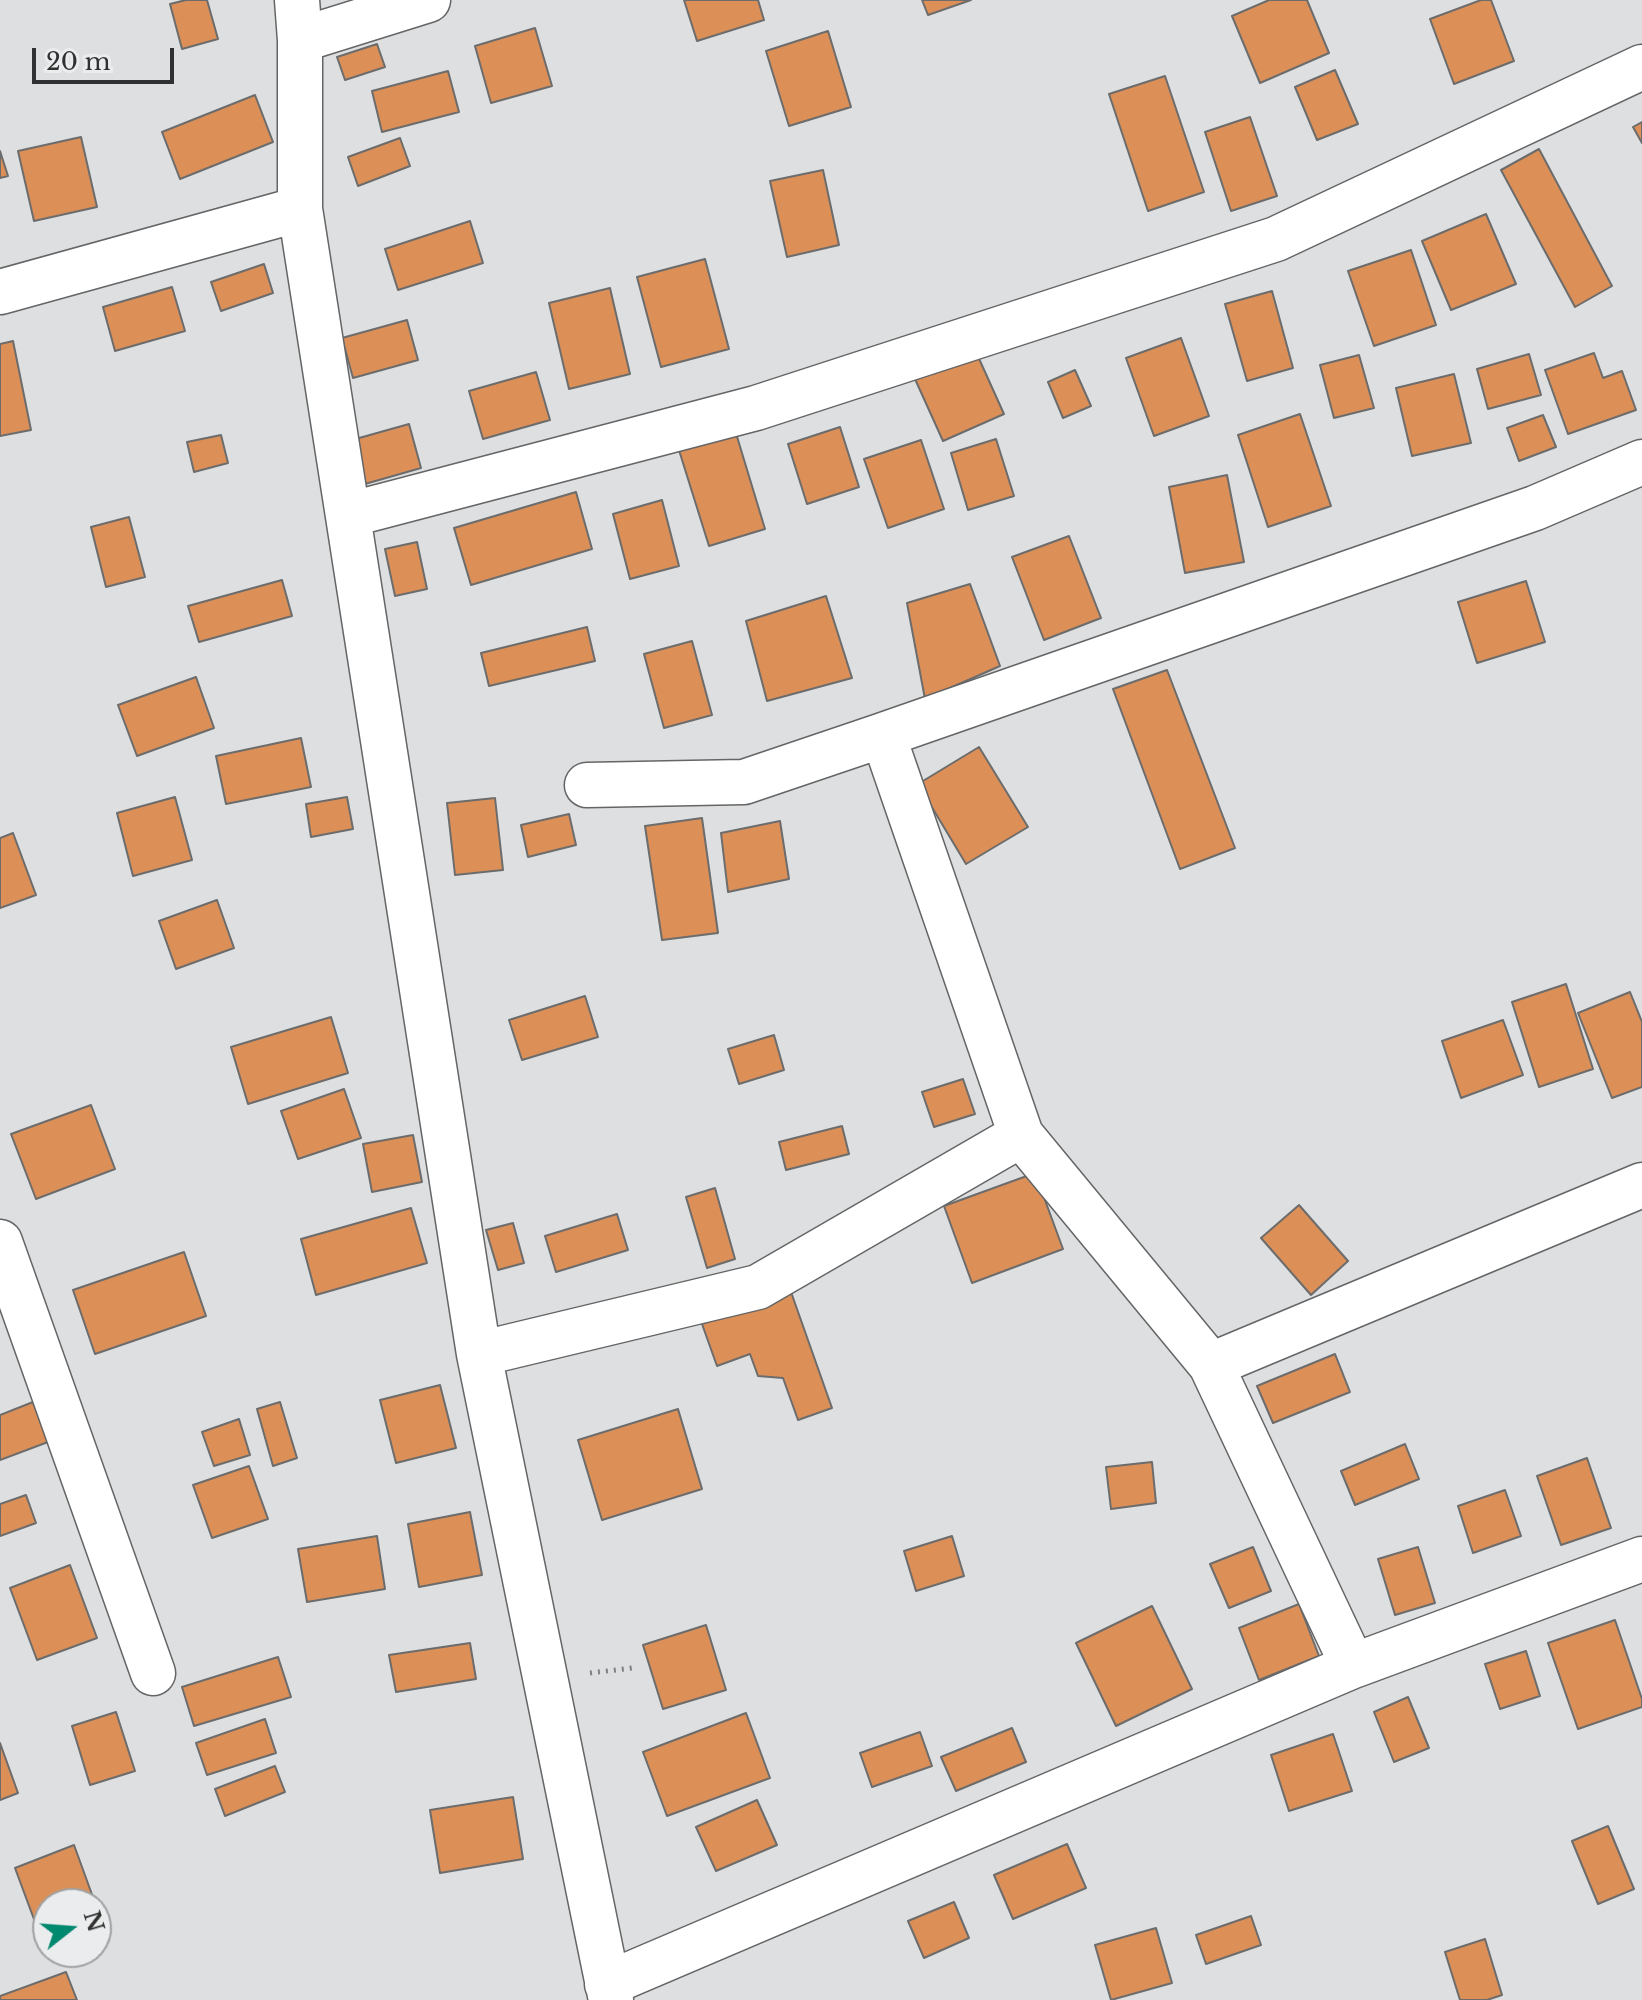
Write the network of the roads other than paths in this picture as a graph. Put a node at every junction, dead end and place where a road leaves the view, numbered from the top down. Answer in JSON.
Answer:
{"nodes":[{"id":1,"x":428,"y":0,"type":"edge"},
{"id":2,"x":299,"y":20,"type":"edge"},
{"id":3,"x":1642,"y":67,"type":"edge"},
{"id":4,"x":300,"y":209,"type":"junction"},
{"id":5,"x":0,"y":292,"type":"edge"},
{"id":6,"x":1642,"y":462,"type":"edge"},
{"id":7,"x":348,"y":515,"type":"junction"},
{"id":8,"x":883,"y":735,"type":"junction"},
{"id":9,"x":587,"y":785,"type":"dead end"},
{"id":10,"x":1021,"y":1135,"type":"junction"},
{"id":11,"x":1642,"y":1185,"type":"edge"},
{"id":12,"x":0,"y":1242,"type":"edge"},
{"id":13,"x":479,"y":1354,"type":"junction"},
{"id":14,"x":1211,"y":1365,"type":"junction"},
{"id":15,"x":1642,"y":1559,"type":"edge"},
{"id":16,"x":1353,"y":1666,"type":"junction"},
{"id":17,"x":153,"y":1673,"type":"dead end"},
{"id":18,"x":609,"y":1992,"type":"edge"}],
"edges":[{"from":1,"to":2,"type":"street"},
{"from":2,"to":4,"type":"street"},
{"from":3,"to":7,"type":"street"},
{"from":4,"to":5,"type":"street"},
{"from":4,"to":7,"type":"street"},
{"from":6,"to":8,"type":"street"},
{"from":7,"to":13,"type":"street"},
{"from":8,"to":9,"type":"street"},
{"from":8,"to":10,"type":"street"},
{"from":10,"to":13,"type":"street"},
{"from":10,"to":14,"type":"street"},
{"from":11,"to":14,"type":"street"},
{"from":12,"to":17,"type":"street"},
{"from":13,"to":18,"type":"street"},
{"from":14,"to":16,"type":"street"},
{"from":15,"to":16,"type":"street"},
{"from":16,"to":18,"type":"street"}]}
